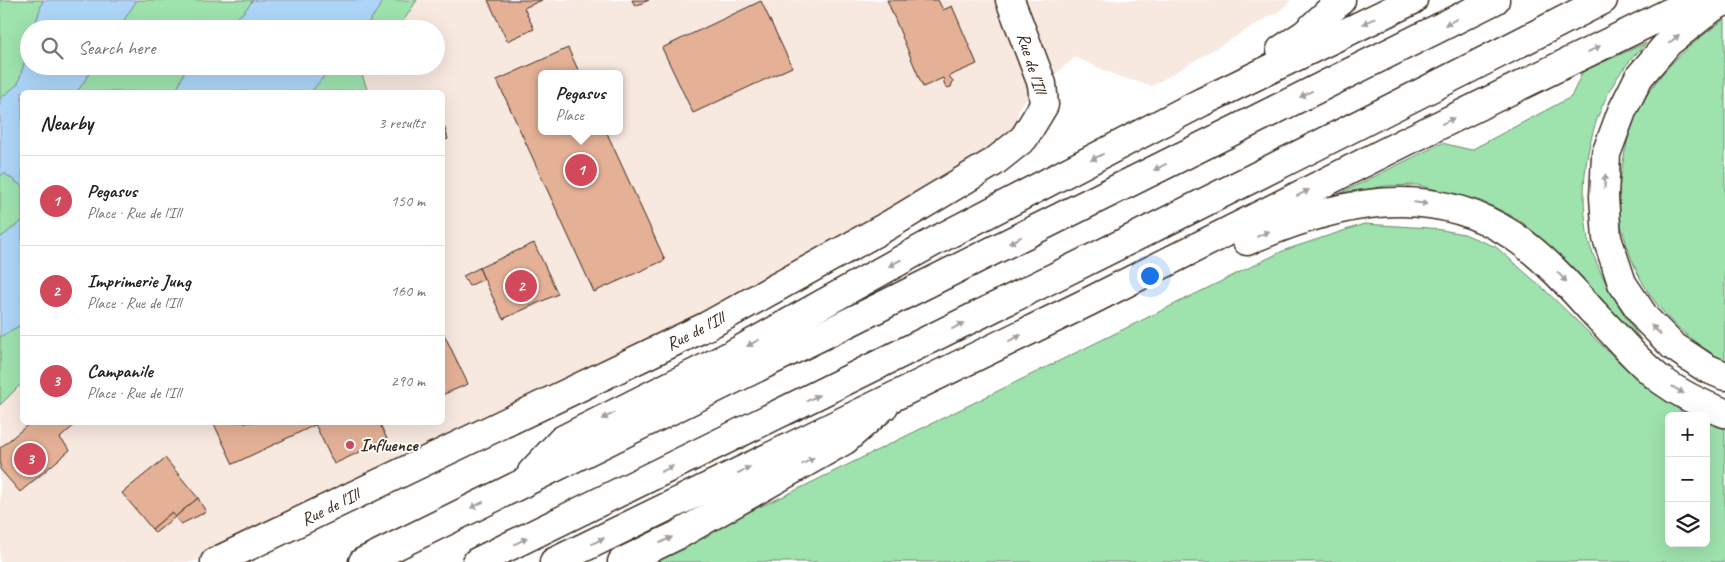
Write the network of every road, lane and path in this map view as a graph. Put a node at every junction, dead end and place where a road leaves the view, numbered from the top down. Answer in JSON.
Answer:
{"nodes":[{"id":1,"x":1010,"y":0,"type":"edge"},
{"id":2,"x":1341,"y":0,"type":"edge"},
{"id":3,"x":1413,"y":0,"type":"edge"},
{"id":4,"x":1495,"y":0,"type":"edge"},
{"id":5,"x":1603,"y":0,"type":"edge"},
{"id":6,"x":1695,"y":0,"type":"edge"},
{"id":7,"x":1725,"y":1,"type":"edge"},
{"id":8,"x":1202,"y":102,"type":"junction"},
{"id":9,"x":1088,"y":302,"type":"junction"},
{"id":10,"x":1725,"y":376,"type":"edge"},
{"id":11,"x":892,"y":398,"type":"junction"},
{"id":12,"x":1725,"y":413,"type":"edge"},
{"id":13,"x":521,"y":484,"type":"junction"},
{"id":14,"x":215,"y":562,"type":"edge"},
{"id":15,"x":363,"y":562,"type":"edge"},
{"id":16,"x":477,"y":562,"type":"edge"},
{"id":17,"x":554,"y":562,"type":"edge"},
{"id":18,"x":622,"y":562,"type":"edge"}],
"edges":[{"from":1,"to":14,"type":"main road","name":"Rue de l'Ill"},
{"from":2,"to":8,"type":"main road"},
{"from":3,"to":8,"type":"main road","one_way":true},
{"from":4,"to":13,"type":"main road","one_way":true},
{"from":16,"to":5,"type":"main road","one_way":true},
{"from":9,"to":6,"type":"main road","one_way":true},
{"from":10,"to":7,"type":"main road","one_way":true},
{"from":8,"to":13,"type":"main road","one_way":true},
{"from":11,"to":9,"type":"main road","one_way":true},
{"from":9,"to":12,"type":"main road","one_way":true},
{"from":17,"to":11,"type":"main road","one_way":true},
{"from":18,"to":11,"type":"main road","one_way":true},
{"from":13,"to":15,"type":"main road","one_way":true}]}
